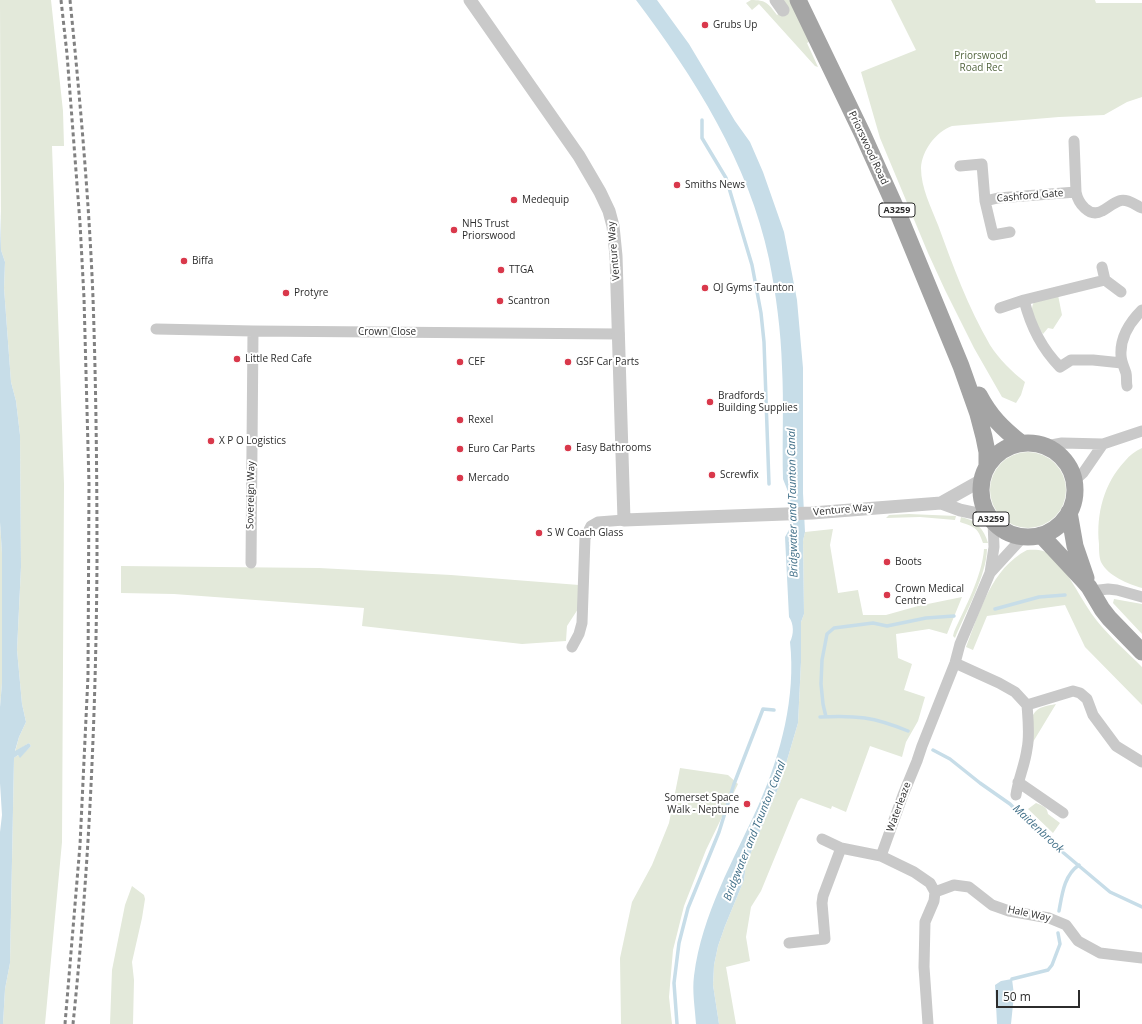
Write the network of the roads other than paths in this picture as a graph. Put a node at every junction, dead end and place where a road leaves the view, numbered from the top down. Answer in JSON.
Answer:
{"nodes":[{"id":1,"x":470,"y":0,"type":"edge"},
{"id":2,"x":798,"y":0,"type":"edge"},
{"id":3,"x":1074,"y":141,"type":"dead end"},
{"id":4,"x":960,"y":166,"type":"dead end"},
{"id":5,"x":1076,"y":192,"type":"junction"},
{"id":6,"x":985,"y":201,"type":"junction"},
{"id":7,"x":1142,"y":208,"type":"edge"},
{"id":8,"x":1010,"y":232,"type":"dead end"},
{"id":9,"x":1102,"y":266,"type":"dead end"},
{"id":10,"x":1105,"y":280,"type":"junction"},
{"id":11,"x":1121,"y":292,"type":"dead end"},
{"id":12,"x":1024,"y":300,"type":"junction"},
{"id":13,"x":1000,"y":308,"type":"dead end"},
{"id":14,"x":1142,"y":310,"type":"edge"},
{"id":15,"x":156,"y":329,"type":"dead end"},
{"id":16,"x":253,"y":331,"type":"junction"},
{"id":17,"x":619,"y":334,"type":"junction"},
{"id":18,"x":1122,"y":363,"type":"junction"},
{"id":19,"x":961,"y":366,"type":"junction"},
{"id":20,"x":1127,"y":386,"type":"dead end"},
{"id":21,"x":1142,"y":431,"type":"edge"},
{"id":22,"x":1021,"y":443,"type":"junction"},
{"id":23,"x":1103,"y":444,"type":"junction"},
{"id":24,"x":1046,"y":446,"type":"junction"},
{"id":25,"x":984,"y":473,"type":"junction"},
{"id":26,"x":1074,"y":481,"type":"junction"},
{"id":27,"x":941,"y":503,"type":"junction"},
{"id":28,"x":1070,"y":512,"type":"junction"},
{"id":29,"x":991,"y":518,"type":"junction"},
{"id":30,"x":624,"y":520,"type":"junction"},
{"id":31,"x":1041,"y":535,"type":"junction"},
{"id":32,"x":1023,"y":537,"type":"junction"},
{"id":33,"x":250,"y":563,"type":"dead end"},
{"id":34,"x":990,"y":573,"type":"junction"},
{"id":35,"x":1090,"y":589,"type":"junction"},
{"id":36,"x":1142,"y":597,"type":"edge"},
{"id":37,"x":572,"y":647,"type":"dead end"},
{"id":38,"x":1142,"y":652,"type":"edge"},
{"id":39,"x":955,"y":663,"type":"junction"},
{"id":40,"x":1027,"y":705,"type":"junction"},
{"id":41,"x":1142,"y":762,"type":"edge"},
{"id":42,"x":1018,"y":782,"type":"junction"},
{"id":43,"x":1016,"y":794,"type":"dead end"},
{"id":44,"x":1063,"y":813,"type":"dead end"},
{"id":45,"x":822,"y":839,"type":"dead end"},
{"id":46,"x":841,"y":848,"type":"junction"},
{"id":47,"x":881,"y":856,"type":"junction"},
{"id":48,"x":935,"y":892,"type":"junction"},
{"id":49,"x":789,"y":943,"type":"dead end"},
{"id":50,"x":1142,"y":958,"type":"edge"},
{"id":51,"x":928,"y":1024,"type":"edge"}],
"edges":[{"from":1,"to":17,"type":"street","name":"Venture Way"},
{"from":2,"to":19,"type":"main road","name":"Priorswood Road","number":"A3259"},
{"from":3,"to":5,"type":"street","name":"Cashford Gate"},
{"from":4,"to":6,"type":"street","name":"Cashford Gate"},
{"from":5,"to":6,"type":"street","name":"Cashford Gate"},
{"from":5,"to":7,"type":"street","name":"Cashford Gate"},
{"from":6,"to":8,"type":"street","name":"Cashford Gate"},
{"from":9,"to":10,"type":"street"},
{"from":10,"to":11,"type":"street"},
{"from":10,"to":12,"type":"street"},
{"from":12,"to":13,"type":"street"},
{"from":12,"to":18,"type":"street"},
{"from":14,"to":18,"type":"street"},
{"from":15,"to":16,"type":"street","name":"Crown Close"},
{"from":16,"to":17,"type":"street","name":"Crown Close"},
{"from":16,"to":33,"type":"street","name":"Sovereign Way"},
{"from":17,"to":30,"type":"street","name":"Venture Way"},
{"from":18,"to":20,"type":"street"},
{"from":19,"to":22,"type":"main road","name":"Priorswood Road","number":"A3259"},
{"from":19,"to":25,"type":"main road","name":"Priorswood Road","number":"A3259"},
{"from":21,"to":23,"type":"street"},
{"from":22,"to":24,"type":"main road"},
{"from":22,"to":25,"type":"main road"},
{"from":23,"to":24,"type":"street"},
{"from":23,"to":26,"type":"street"},
{"from":24,"to":26,"type":"main road"},
{"from":25,"to":27,"type":"street","name":"Venture Way"},
{"from":25,"to":29,"type":"main road","number":"A3259"},
{"from":26,"to":28,"type":"main road"},
{"from":27,"to":29,"type":"street","name":"Venture Way"},
{"from":27,"to":30,"type":"street","name":"Venture Way"},
{"from":28,"to":31,"type":"main road","number":"A3259"},
{"from":28,"to":35,"type":"main road"},
{"from":29,"to":32,"type":"main road","number":"A3259"},
{"from":29,"to":34,"type":"street","name":"Waterleaze"},
{"from":30,"to":37,"type":"street","name":"Venture Way"},
{"from":31,"to":32,"type":"main road","number":"A3259"},
{"from":31,"to":35,"type":"main road"},
{"from":32,"to":34,"type":"street","name":"Waterleaze"},
{"from":34,"to":39,"type":"street","name":"Waterleaze"},
{"from":35,"to":36,"type":"street"},
{"from":35,"to":38,"type":"main road"},
{"from":39,"to":40,"type":"street"},
{"from":39,"to":47,"type":"street","name":"Waterleaze"},
{"from":40,"to":41,"type":"street"},
{"from":40,"to":42,"type":"street"},
{"from":42,"to":43,"type":"street"},
{"from":42,"to":44,"type":"street"},
{"from":45,"to":46,"type":"street"},
{"from":46,"to":47,"type":"street"},
{"from":46,"to":49,"type":"street"},
{"from":47,"to":48,"type":"street"},
{"from":48,"to":50,"type":"street","name":"Hale Way"},
{"from":48,"to":51,"type":"street"}]}
